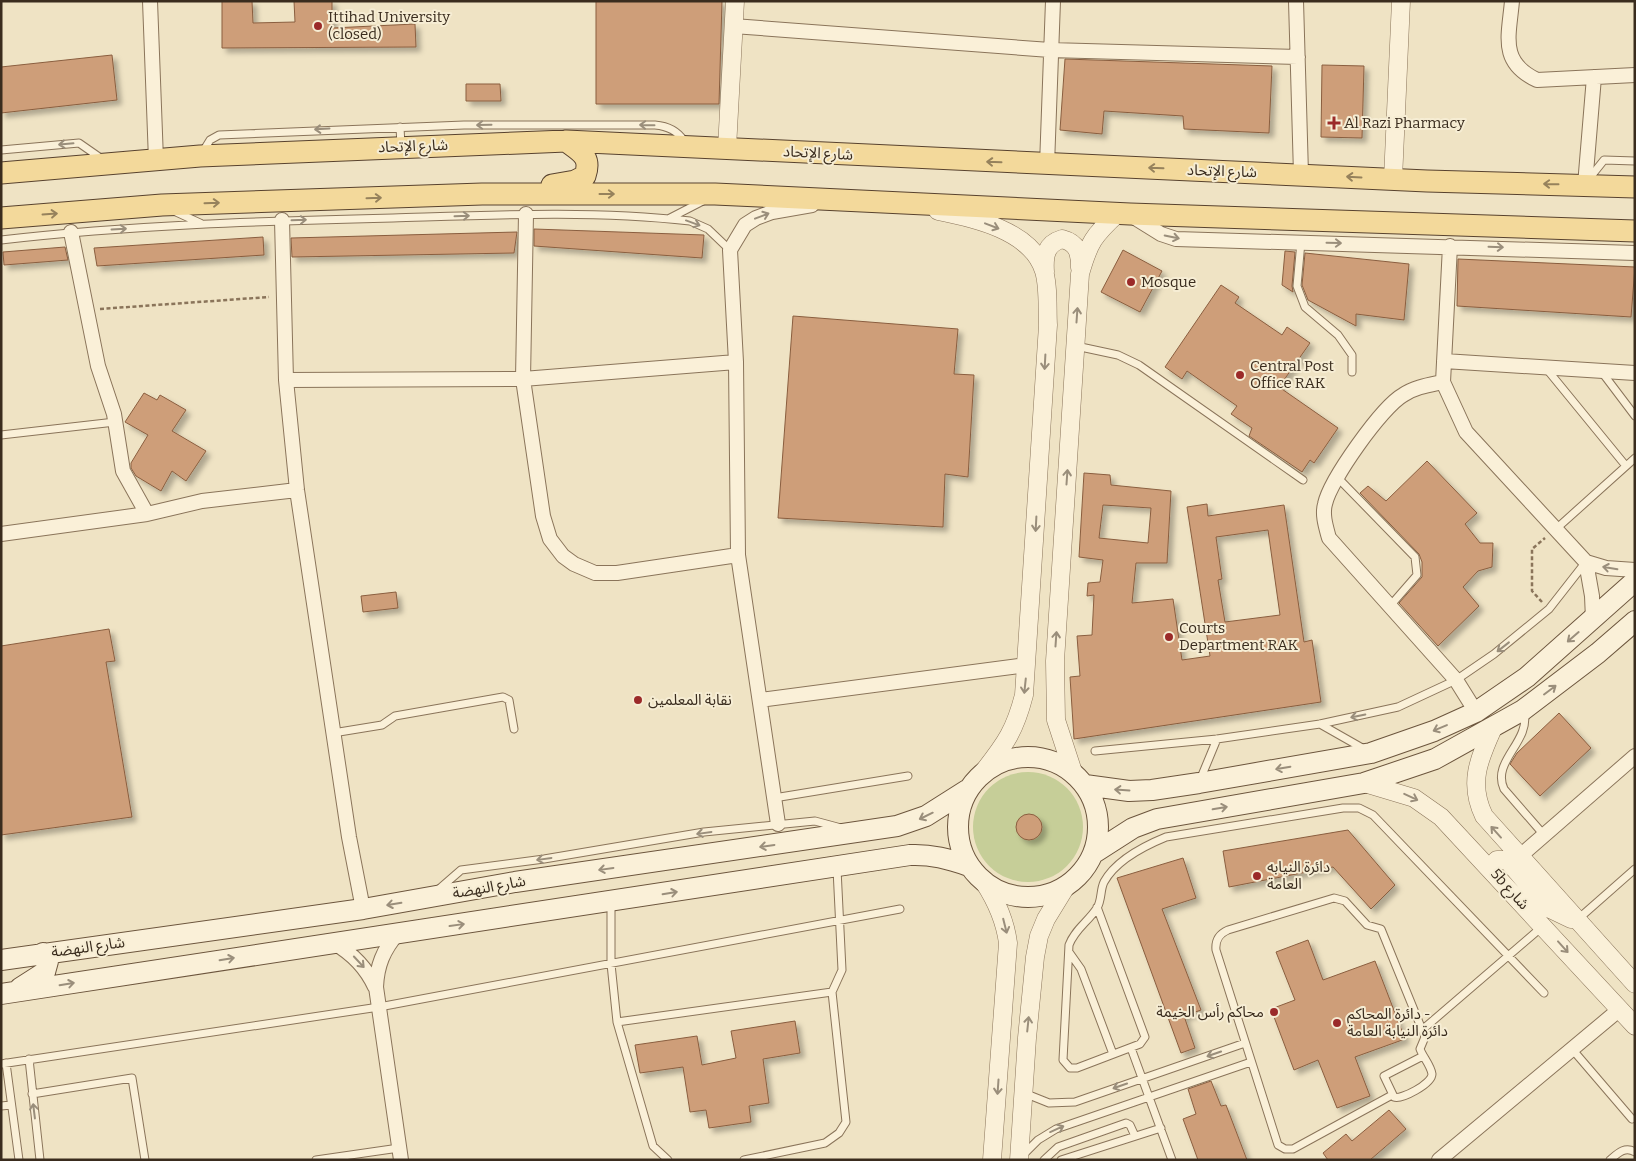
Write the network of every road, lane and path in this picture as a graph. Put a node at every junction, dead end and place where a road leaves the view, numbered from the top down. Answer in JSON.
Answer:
{"nodes":[{"id":1,"x":150,"y":1,"type":"edge"},
{"id":2,"x":735,"y":1,"type":"edge"},
{"id":3,"x":1053,"y":1,"type":"edge"},
{"id":4,"x":1296,"y":1,"type":"edge"},
{"id":5,"x":1401,"y":1,"type":"edge"},
{"id":6,"x":1512,"y":1,"type":"edge"},
{"id":7,"x":734,"y":26,"type":"junction"},
{"id":8,"x":1050,"y":50,"type":"junction"},
{"id":9,"x":1298,"y":57,"type":"junction"},
{"id":10,"x":1635,"y":75,"type":"edge"},
{"id":11,"x":1594,"y":77,"type":"junction"},
{"id":12,"x":401,"y":137,"type":"junction"},
{"id":13,"x":566,"y":141,"type":"junction"},
{"id":14,"x":687,"y":146,"type":"junction"},
{"id":15,"x":727,"y":148,"type":"junction"},
{"id":16,"x":1,"y":150,"type":"edge"},
{"id":17,"x":156,"y":160,"type":"junction"},
{"id":18,"x":1635,"y":161,"type":"edge"},
{"id":19,"x":109,"y":163,"type":"junction"},
{"id":20,"x":1047,"y":165,"type":"junction"},
{"id":21,"x":1,"y":173,"type":"edge"},
{"id":22,"x":1301,"y":174,"type":"junction"},
{"id":23,"x":1393,"y":179,"type":"junction"},
{"id":24,"x":1585,"y":185,"type":"junction"},
{"id":25,"x":1635,"y":186,"type":"edge"},
{"id":26,"x":482,"y":194,"type":"junction"},
{"id":27,"x":715,"y":194,"type":"junction"},
{"id":28,"x":843,"y":200,"type":"junction"},
{"id":29,"x":912,"y":204,"type":"junction"},
{"id":30,"x":162,"y":205,"type":"junction"},
{"id":31,"x":526,"y":214,"type":"junction"},
{"id":32,"x":1124,"y":214,"type":"junction"},
{"id":33,"x":1,"y":218,"type":"edge"},
{"id":34,"x":670,"y":219,"type":"junction"},
{"id":35,"x":282,"y":220,"type":"junction"},
{"id":36,"x":201,"y":224,"type":"junction"},
{"id":37,"x":1635,"y":231,"type":"edge"},
{"id":38,"x":71,"y":232,"type":"junction"},
{"id":39,"x":1,"y":240,"type":"edge"},
{"id":40,"x":1302,"y":242,"type":"junction"},
{"id":41,"x":1450,"y":246,"type":"junction"},
{"id":42,"x":730,"y":250,"type":"junction"},
{"id":43,"x":1635,"y":253,"type":"edge"},
{"id":44,"x":1045,"y":272,"type":"junction"},
{"id":45,"x":1080,"y":274,"type":"junction"},
{"id":46,"x":284,"y":296,"type":"junction"},
{"id":47,"x":86,"y":310,"type":"junction"},
{"id":48,"x":1075,"y":346,"type":"junction"},
{"id":49,"x":1444,"y":361,"type":"junction"},
{"id":50,"x":736,"y":362,"type":"junction"},
{"id":51,"x":1545,"y":367,"type":"junction"},
{"id":52,"x":1599,"y":369,"type":"junction"},
{"id":53,"x":1352,"y":372,"type":"dead end"},
{"id":54,"x":1635,"y":373,"type":"edge"},
{"id":55,"x":523,"y":379,"type":"junction"},
{"id":56,"x":286,"y":380,"type":"junction"},
{"id":57,"x":1443,"y":382,"type":"junction"},
{"id":58,"x":1635,"y":416,"type":"edge"},
{"id":59,"x":115,"y":422,"type":"junction"},
{"id":60,"x":1,"y":435,"type":"edge"},
{"id":61,"x":1635,"y":458,"type":"edge"},
{"id":62,"x":1626,"y":466,"type":"junction"},
{"id":63,"x":1338,"y":478,"type":"junction"},
{"id":64,"x":1303,"y":480,"type":"dead end"},
{"id":65,"x":297,"y":490,"type":"junction"},
{"id":66,"x":147,"y":514,"type":"junction"},
{"id":67,"x":1556,"y":529,"type":"junction"},
{"id":68,"x":1,"y":534,"type":"edge"},
{"id":69,"x":738,"y":555,"type":"junction"},
{"id":70,"x":1586,"y":562,"type":"junction"},
{"id":71,"x":1635,"y":570,"type":"edge"},
{"id":72,"x":1635,"y":581,"type":"edge"},
{"id":73,"x":1390,"y":606,"type":"junction"},
{"id":74,"x":1549,"y":610,"type":"junction"},
{"id":75,"x":1593,"y":619,"type":"junction"},
{"id":76,"x":1635,"y":621,"type":"edge"},
{"id":77,"x":1027,"y":665,"type":"junction"},
{"id":78,"x":1456,"y":680,"type":"junction"},
{"id":79,"x":760,"y":700,"type":"junction"},
{"id":80,"x":1523,"y":710,"type":"junction"},
{"id":81,"x":1476,"y":712,"type":"junction"},
{"id":82,"x":1320,"y":724,"type":"junction"},
{"id":83,"x":1493,"y":728,"type":"junction"},
{"id":84,"x":514,"y":729,"type":"dead end"},
{"id":85,"x":334,"y":733,"type":"junction"},
{"id":86,"x":1217,"y":739,"type":"junction"},
{"id":87,"x":1095,"y":752,"type":"dead end"},
{"id":88,"x":1371,"y":753,"type":"junction"},
{"id":89,"x":1635,"y":756,"type":"edge"},
{"id":90,"x":984,"y":771,"type":"junction"},
{"id":91,"x":908,"y":776,"type":"dead end"},
{"id":92,"x":1079,"y":779,"type":"junction"},
{"id":93,"x":1198,"y":783,"type":"junction"},
{"id":94,"x":1364,"y":783,"type":"junction"},
{"id":95,"x":967,"y":790,"type":"junction"},
{"id":96,"x":774,"y":798,"type":"junction"},
{"id":97,"x":1197,"y":822,"type":"junction"},
{"id":98,"x":778,"y":824,"type":"junction"},
{"id":99,"x":855,"y":834,"type":"junction"},
{"id":100,"x":1544,"y":835,"type":"junction"},
{"id":101,"x":1094,"y":853,"type":"junction"},
{"id":102,"x":1519,"y":857,"type":"junction"},
{"id":103,"x":969,"y":866,"type":"junction"},
{"id":104,"x":837,"y":867,"type":"junction"},
{"id":105,"x":1490,"y":868,"type":"junction"},
{"id":106,"x":1635,"y":869,"type":"edge"},
{"id":107,"x":984,"y":882,"type":"junction"},
{"id":108,"x":1065,"y":888,"type":"junction"},
{"id":109,"x":428,"y":898,"type":"junction"},
{"id":110,"x":611,"y":902,"type":"junction"},
{"id":111,"x":1097,"y":907,"type":"junction"},
{"id":112,"x":363,"y":908,"type":"junction"},
{"id":113,"x":900,"y":910,"type":"dead end"},
{"id":114,"x":1576,"y":920,"type":"junction"},
{"id":115,"x":839,"y":922,"type":"junction"},
{"id":116,"x":1543,"y":926,"type":"junction"},
{"id":117,"x":398,"y":934,"type":"junction"},
{"id":118,"x":334,"y":943,"type":"junction"},
{"id":119,"x":1068,"y":952,"type":"junction"},
{"id":120,"x":44,"y":953,"type":"junction"},
{"id":121,"x":1508,"y":956,"type":"junction"},
{"id":122,"x":1,"y":960,"type":"edge"},
{"id":123,"x":611,"y":964,"type":"junction"},
{"id":124,"x":1634,"y":981,"type":"edge"},
{"id":125,"x":376,"y":988,"type":"junction"},
{"id":126,"x":832,"y":992,"type":"junction"},
{"id":127,"x":8,"y":993,"type":"edge"},
{"id":128,"x":1544,"y":993,"type":"dead end"},
{"id":129,"x":378,"y":1007,"type":"junction"},
{"id":130,"x":1620,"y":1009,"type":"junction"},
{"id":131,"x":617,"y":1022,"type":"junction"},
{"id":132,"x":1635,"y":1026,"type":"edge"},
{"id":133,"x":1422,"y":1030,"type":"junction"},
{"id":134,"x":1245,"y":1043,"type":"junction"},
{"id":135,"x":1131,"y":1048,"type":"junction"},
{"id":136,"x":1572,"y":1049,"type":"junction"},
{"id":137,"x":1112,"y":1054,"type":"junction"},
{"id":138,"x":1423,"y":1056,"type":"junction"},
{"id":139,"x":30,"y":1059,"type":"junction"},
{"id":140,"x":1250,"y":1062,"type":"junction"},
{"id":141,"x":4,"y":1063,"type":"edge"},
{"id":142,"x":1142,"y":1078,"type":"junction"},
{"id":143,"x":1023,"y":1092,"type":"junction"},
{"id":144,"x":32,"y":1094,"type":"junction"},
{"id":145,"x":1392,"y":1095,"type":"junction"},
{"id":146,"x":1149,"y":1096,"type":"junction"},
{"id":147,"x":11,"y":1105,"type":"junction"},
{"id":148,"x":1,"y":1106,"type":"edge"},
{"id":149,"x":1632,"y":1119,"type":"dead end"},
{"id":150,"x":1161,"y":1128,"type":"junction"},
{"id":151,"x":1135,"y":1136,"type":"junction"},
{"id":152,"x":1635,"y":1152,"type":"edge"},
{"id":153,"x":400,"y":1154,"type":"edge"},
{"id":154,"x":1019,"y":1159,"type":"edge"},
{"id":155,"x":18,"y":1160,"type":"edge"},
{"id":156,"x":40,"y":1160,"type":"edge"},
{"id":157,"x":145,"y":1160,"type":"edge"},
{"id":158,"x":316,"y":1160,"type":"edge"},
{"id":159,"x":668,"y":1160,"type":"edge"},
{"id":160,"x":744,"y":1160,"type":"edge"},
{"id":161,"x":992,"y":1160,"type":"edge"},
{"id":162,"x":1044,"y":1160,"type":"edge"},
{"id":163,"x":1061,"y":1160,"type":"edge"},
{"id":164,"x":1172,"y":1160,"type":"edge"},
{"id":165,"x":1438,"y":1160,"type":"edge"},
{"id":166,"x":1610,"y":1160,"type":"edge"}],
"edges":[{"from":1,"to":17,"type":"street"},
{"from":2,"to":7,"type":"street"},
{"from":3,"to":8,"type":"street"},
{"from":4,"to":9,"type":"street"},
{"from":5,"to":23,"type":"street"},
{"from":6,"to":11,"type":"street"},
{"from":7,"to":8,"type":"street"},
{"from":7,"to":15,"type":"street"},
{"from":8,"to":9,"type":"street"},
{"from":8,"to":20,"type":"street"},
{"from":9,"to":22,"type":"street"},
{"from":10,"to":11,"type":"street"},
{"from":11,"to":24,"type":"street"},
{"from":12,"to":13,"type":"main road","name":"شارع الإتحاد"},
{"from":14,"to":12,"type":"lane","one_way":true},
{"from":12,"to":17,"type":"main road","name":"شارع الإتحاد","one_way":true},
{"from":13,"to":14,"type":"main road","name":"شارع الإتحاد"},
{"from":13,"to":26,"type":"main road"},
{"from":14,"to":15,"type":"main road","name":"شارع الإتحاد"},
{"from":20,"to":15,"type":"main road","name":"شارع الإتحاد","one_way":true},
{"from":19,"to":16,"type":"lane","one_way":true},
{"from":17,"to":19,"type":"main road","name":"شارع الإتحاد"},
{"from":18,"to":24,"type":"lane"},
{"from":19,"to":21,"type":"main road","name":"شارع الإتحاد"},
{"from":22,"to":20,"type":"main road","name":"شارع الإتحاد","one_way":true},
{"from":23,"to":22,"type":"main road","name":"شارع الإتحاد","one_way":true},
{"from":24,"to":23,"type":"main road","name":"شارع الإتحاد","one_way":true},
{"from":24,"to":25,"type":"main road","name":"شارع الإتحاد"},
{"from":26,"to":27,"type":"main road","one_way":true},
{"from":30,"to":26,"type":"main road","one_way":true},
{"from":27,"to":28,"type":"main road"},
{"from":27,"to":34,"type":"lane"},
{"from":28,"to":29,"type":"main road"},
{"from":42,"to":28,"type":"street","one_way":true},
{"from":29,"to":32,"type":"main road"},
{"from":29,"to":44,"type":"street","one_way":true},
{"from":33,"to":30,"type":"main road","one_way":true},
{"from":30,"to":36,"type":"lane"},
{"from":31,"to":34,"type":"lane"},
{"from":35,"to":31,"type":"lane","one_way":true},
{"from":31,"to":55,"type":"street"},
{"from":32,"to":37,"type":"main road"},
{"from":32,"to":40,"type":"street","one_way":true},
{"from":32,"to":45,"type":"street"},
{"from":34,"to":42,"type":"lane","one_way":true},
{"from":35,"to":36,"type":"lane"},
{"from":35,"to":46,"type":"street"},
{"from":38,"to":36,"type":"lane","one_way":true},
{"from":38,"to":39,"type":"lane"},
{"from":38,"to":47,"type":"street"},
{"from":40,"to":41,"type":"street","one_way":true},
{"from":40,"to":53,"type":"lane"},
{"from":41,"to":43,"type":"street","one_way":true},
{"from":41,"to":49,"type":"street"},
{"from":42,"to":50,"type":"street"},
{"from":44,"to":45,"type":"street"},
{"from":44,"to":77,"type":"street","one_way":true},
{"from":48,"to":45,"type":"street","one_way":true},
{"from":46,"to":47,"type":"path"},
{"from":46,"to":56,"type":"street"},
{"from":47,"to":59,"type":"street"},
{"from":48,"to":64,"type":"lane"},
{"from":92,"to":48,"type":"street","one_way":true},
{"from":49,"to":51,"type":"street"},
{"from":49,"to":57,"type":"street"},
{"from":50,"to":55,"type":"street"},
{"from":50,"to":69,"type":"street"},
{"from":51,"to":52,"type":"street"},
{"from":51,"to":62,"type":"lane"},
{"from":52,"to":54,"type":"street"},
{"from":52,"to":58,"type":"lane"},
{"from":55,"to":56,"type":"street"},
{"from":55,"to":69,"type":"street"},
{"from":56,"to":65,"type":"street"},
{"from":57,"to":63,"type":"street"},
{"from":57,"to":67,"type":"street"},
{"from":59,"to":60,"type":"lane"},
{"from":59,"to":66,"type":"street"},
{"from":61,"to":62,"type":"lane"},
{"from":62,"to":67,"type":"lane"},
{"from":63,"to":73,"type":"street"},
{"from":63,"to":73,"type":"lane"},
{"from":65,"to":66,"type":"street"},
{"from":65,"to":85,"type":"street"},
{"from":66,"to":68,"type":"street"},
{"from":67,"to":70,"type":"street"},
{"from":67,"to":74,"type":"path"},
{"from":69,"to":79,"type":"street"},
{"from":71,"to":70,"type":"street","one_way":true},
{"from":70,"to":74,"type":"lane"},
{"from":70,"to":75,"type":"street"},
{"from":72,"to":75,"type":"main road"},
{"from":73,"to":78,"type":"street"},
{"from":74,"to":78,"type":"lane","one_way":true},
{"from":75,"to":81,"type":"main road","one_way":true},
{"from":80,"to":76,"type":"main road","one_way":true},
{"from":77,"to":79,"type":"street"},
{"from":77,"to":90,"type":"street","one_way":true},
{"from":78,"to":81,"type":"street"},
{"from":78,"to":82,"type":"lane","one_way":true},
{"from":79,"to":96,"type":"street"},
{"from":80,"to":83,"type":"main road"},
{"from":80,"to":100,"type":"lane"},
{"from":81,"to":88,"type":"main road","one_way":true},
{"from":82,"to":86,"type":"lane"},
{"from":82,"to":88,"type":"lane"},
{"from":83,"to":94,"type":"main road"},
{"from":102,"to":83,"type":"street","name":"5b شارع","one_way":true},
{"from":84,"to":85,"type":"lane"},
{"from":85,"to":112,"type":"street"},
{"from":86,"to":87,"type":"lane"},
{"from":86,"to":93,"type":"lane"},
{"from":88,"to":93,"type":"main road","one_way":true},
{"from":89,"to":100,"type":"street"},
{"from":90,"to":92,"type":"main road"},
{"from":90,"to":95,"type":"main road"},
{"from":91,"to":96,"type":"lane"},
{"from":93,"to":92,"type":"main road","one_way":true},
{"from":92,"to":101,"type":"main road"},
{"from":97,"to":94,"type":"main road","one_way":true},
{"from":94,"to":105,"type":"street","name":"5b شارع","one_way":true},
{"from":95,"to":99,"type":"main road","name":"شارع النهضة","one_way":true},
{"from":95,"to":103,"type":"main road"},
{"from":96,"to":98,"type":"street"},
{"from":97,"to":101,"type":"main road"},
{"from":97,"to":111,"type":"lane"},
{"from":97,"to":121,"type":"lane"},
{"from":98,"to":99,"type":"lane"},
{"from":98,"to":109,"type":"lane","one_way":true},
{"from":99,"to":109,"type":"main road","name":"شارع النهضة","one_way":true},
{"from":100,"to":102,"type":"street"},
{"from":101,"to":108,"type":"main road"},
{"from":102,"to":114,"type":"street","name":"5b شارع"},
{"from":103,"to":104,"type":"main road"},
{"from":103,"to":107,"type":"main road"},
{"from":110,"to":104,"type":"main road","one_way":true},
{"from":104,"to":115,"type":"lane"},
{"from":105,"to":114,"type":"street"},
{"from":105,"to":116,"type":"street","name":"5b شارع"},
{"from":106,"to":114,"type":"lane"},
{"from":107,"to":108,"type":"main road"},
{"from":107,"to":161,"type":"street","one_way":true},
{"from":143,"to":108,"type":"street","one_way":true},
{"from":109,"to":112,"type":"main road","name":"شارع النهضة","one_way":true},
{"from":117,"to":110,"type":"main road","one_way":true},
{"from":110,"to":123,"type":"lane"},
{"from":111,"to":119,"type":"lane"},
{"from":111,"to":135,"type":"lane"},
{"from":112,"to":120,"type":"main road","name":"شارع النهضة"},
{"from":113,"to":115,"type":"lane"},
{"from":114,"to":124,"type":"street","name":"5b شارع"},
{"from":115,"to":123,"type":"lane"},
{"from":115,"to":126,"type":"lane"},
{"from":116,"to":121,"type":"lane"},
{"from":116,"to":130,"type":"street","name":"5b شارع","one_way":true},
{"from":117,"to":118,"type":"main road"},
{"from":117,"to":125,"type":"street"},
{"from":118,"to":125,"type":"street","one_way":true},
{"from":127,"to":118,"type":"main road","one_way":true},
{"from":119,"to":137,"type":"lane"},
{"from":119,"to":137,"type":"lane"},
{"from":120,"to":122,"type":"main road","name":"شارع النهضة"},
{"from":120,"to":127,"type":"main road"},
{"from":121,"to":128,"type":"lane"},
{"from":121,"to":133,"type":"lane"},
{"from":123,"to":129,"type":"lane"},
{"from":123,"to":131,"type":"lane"},
{"from":125,"to":129,"type":"street"},
{"from":126,"to":131,"type":"lane"},
{"from":126,"to":160,"type":"lane"},
{"from":129,"to":139,"type":"lane"},
{"from":129,"to":153,"type":"street"},
{"from":130,"to":132,"type":"street","name":"5b شارع"},
{"from":130,"to":136,"type":"street"},
{"from":131,"to":159,"type":"lane"},
{"from":133,"to":134,"type":"lane"},
{"from":133,"to":138,"type":"lane"},
{"from":134,"to":140,"type":"lane"},
{"from":134,"to":142,"type":"lane","one_way":true},
{"from":135,"to":137,"type":"lane"},
{"from":135,"to":142,"type":"lane"},
{"from":136,"to":149,"type":"lane"},
{"from":136,"to":165,"type":"street"},
{"from":138,"to":145,"type":"lane"},
{"from":138,"to":145,"type":"lane"},
{"from":139,"to":141,"type":"lane"},
{"from":139,"to":144,"type":"lane"},
{"from":140,"to":145,"type":"lane"},
{"from":140,"to":146,"type":"lane"},
{"from":141,"to":147,"type":"lane"},
{"from":142,"to":143,"type":"lane","one_way":true},
{"from":142,"to":146,"type":"lane"},
{"from":143,"to":154,"type":"street"},
{"from":156,"to":144,"type":"lane","one_way":true},
{"from":144,"to":157,"type":"lane"},
{"from":146,"to":150,"type":"lane"},
{"from":154,"to":146,"type":"lane","one_way":true},
{"from":147,"to":148,"type":"lane"},
{"from":147,"to":155,"type":"lane"},
{"from":150,"to":151,"type":"lane"},
{"from":150,"to":164,"type":"lane"},
{"from":151,"to":162,"type":"lane"},
{"from":151,"to":163,"type":"lane"},
{"from":152,"to":166,"type":"lane"},
{"from":153,"to":158,"type":"lane"}]}
